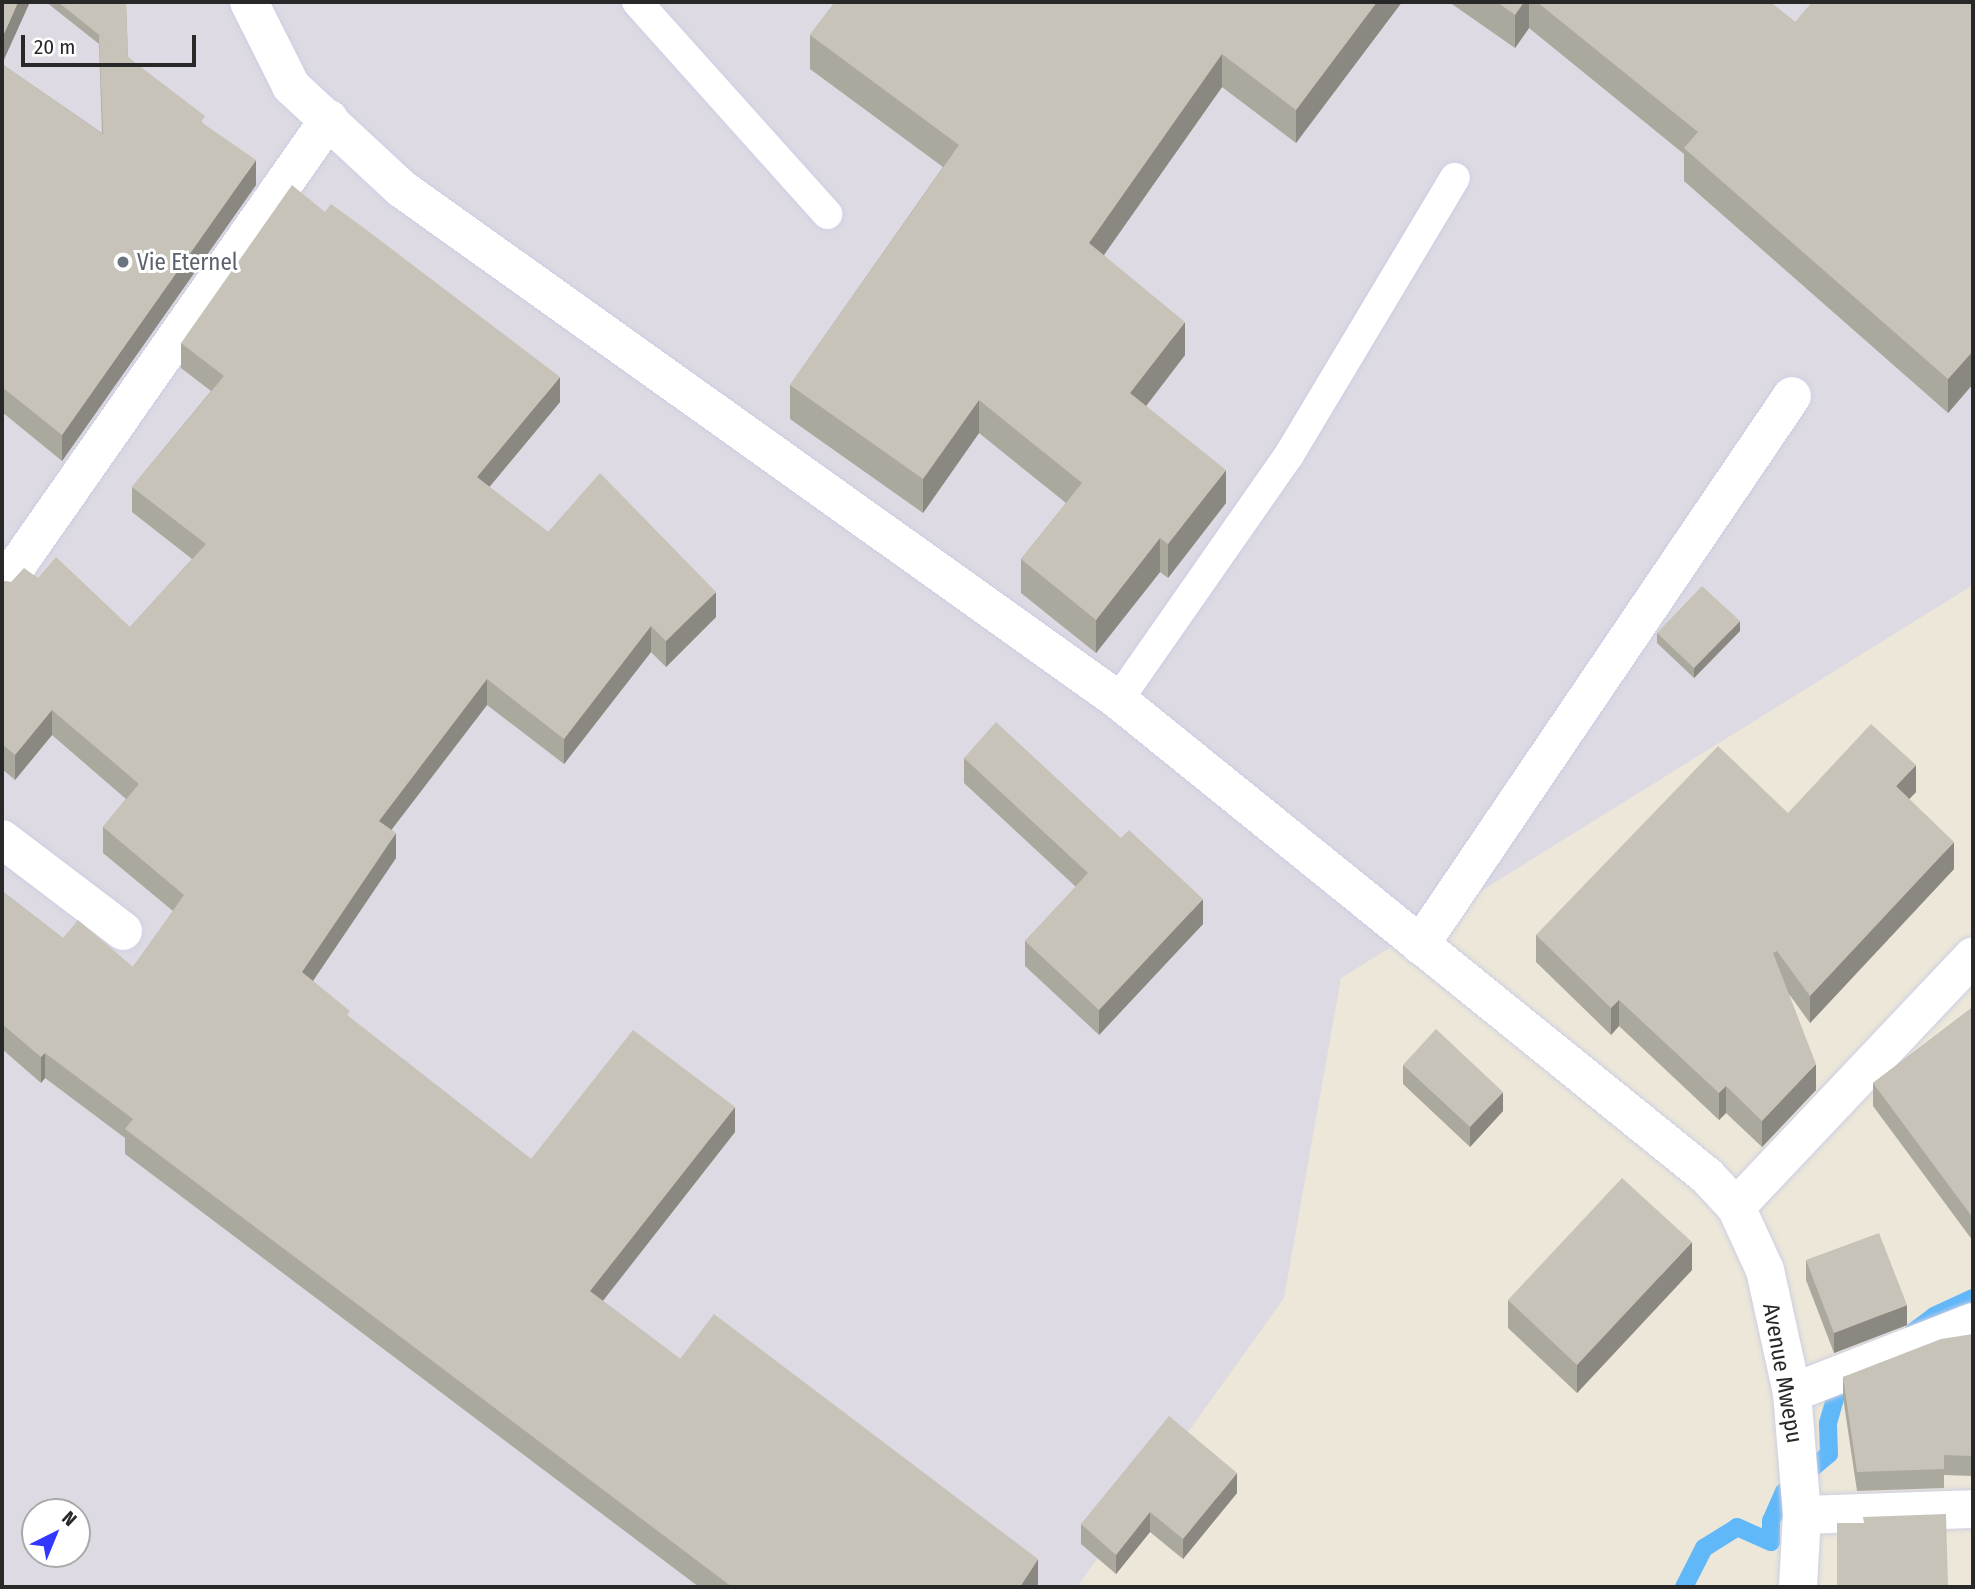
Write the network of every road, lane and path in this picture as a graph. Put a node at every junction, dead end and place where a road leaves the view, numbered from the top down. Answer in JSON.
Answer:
{"nodes":[{"id":1,"x":249,"y":2,"type":"edge"},
{"id":2,"x":637,"y":2,"type":"edge"},
{"id":3,"x":329,"y":120,"type":"junction"},
{"id":4,"x":1455,"y":178,"type":"dead end"},
{"id":5,"x":827,"y":214,"type":"dead end"},
{"id":6,"x":1792,"y":396,"type":"dead end"},
{"id":7,"x":2,"y":587,"type":"edge"},
{"id":8,"x":1118,"y":700,"type":"junction"},
{"id":9,"x":2,"y":839,"type":"edge"},
{"id":10,"x":123,"y":931,"type":"dead end"},
{"id":11,"x":1420,"y":945,"type":"junction"},
{"id":12,"x":1973,"y":956,"type":"edge"},
{"id":13,"x":1736,"y":1208,"type":"junction"},
{"id":14,"x":1973,"y":1322,"type":"edge"},
{"id":15,"x":1792,"y":1393,"type":"junction"},
{"id":16,"x":1973,"y":1509,"type":"edge"},
{"id":17,"x":1802,"y":1514,"type":"junction"},
{"id":18,"x":1798,"y":1587,"type":"edge"}],
"edges":[{"from":1,"to":3,"type":"street","name":"Avenue Mwepu"},
{"from":2,"to":5,"type":"lane"},
{"from":3,"to":7,"type":"street"},
{"from":3,"to":8,"type":"street","name":"Avenue Mwepu"},
{"from":4,"to":8,"type":"lane"},
{"from":6,"to":11,"type":"street"},
{"from":8,"to":11,"type":"street","name":"Avenue Mwepu"},
{"from":9,"to":10,"type":"street"},
{"from":11,"to":13,"type":"street","name":"Avenue Mwepu"},
{"from":12,"to":13,"type":"street"},
{"from":13,"to":15,"type":"street","name":"Avenue Mwepu"},
{"from":14,"to":15,"type":"street"},
{"from":15,"to":17,"type":"street","name":"Avenue Mwepu"},
{"from":16,"to":17,"type":"street"},
{"from":17,"to":18,"type":"street","name":"Avenue Mwepu"}]}
